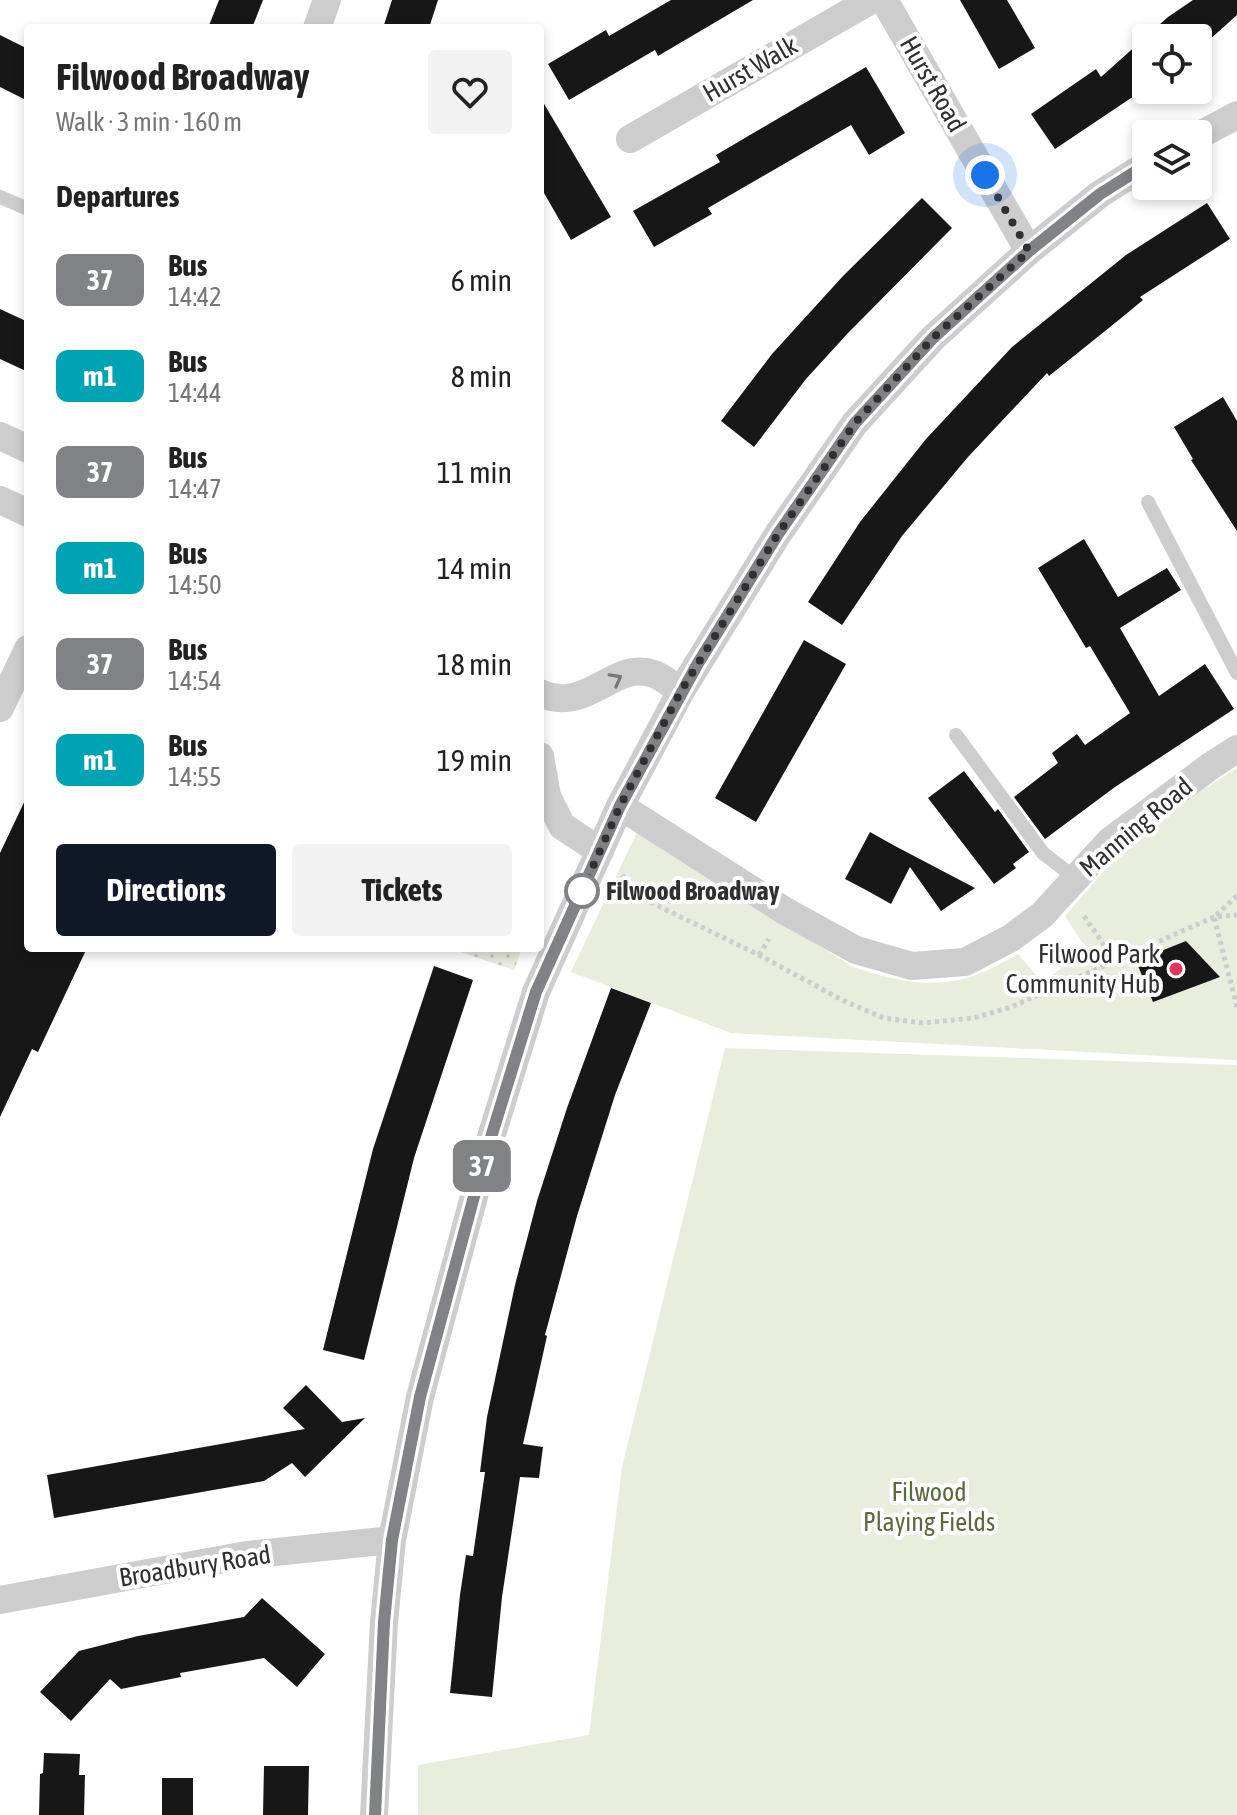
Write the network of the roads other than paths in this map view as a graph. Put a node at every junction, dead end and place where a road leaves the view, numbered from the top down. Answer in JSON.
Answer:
{"nodes":[{"id":1,"x":327,"y":0,"type":"edge"},
{"id":2,"x":871,"y":0,"type":"edge"},
{"id":3,"x":884,"y":0,"type":"edge"},
{"id":4,"x":318,"y":24,"type":"edge"},
{"id":5,"x":1237,"y":115,"type":"edge"},
{"id":6,"x":1212,"y":128,"type":"edge"},
{"id":7,"x":630,"y":139,"type":"dead end"},
{"id":8,"x":1132,"y":174,"type":"edge"},
{"id":9,"x":0,"y":197,"type":"edge"},
{"id":10,"x":24,"y":207,"type":"edge"},
{"id":11,"x":1029,"y":251,"type":"junction"},
{"id":12,"x":0,"y":436,"type":"edge"},
{"id":13,"x":24,"y":447,"type":"edge"},
{"id":14,"x":0,"y":500,"type":"edge"},
{"id":15,"x":1148,"y":502,"type":"dead end"},
{"id":16,"x":24,"y":511,"type":"edge"},
{"id":17,"x":24,"y":657,"type":"edge"},
{"id":18,"x":1237,"y":673,"type":"edge"},
{"id":19,"x":681,"y":691,"type":"junction"},
{"id":20,"x":544,"y":695,"type":"edge"},
{"id":21,"x":0,"y":708,"type":"edge"},
{"id":22,"x":956,"y":735,"type":"dead end"},
{"id":23,"x":1237,"y":749,"type":"edge"},
{"id":24,"x":544,"y":779,"type":"edge"},
{"id":25,"x":620,"y":806,"type":"junction"},
{"id":26,"x":600,"y":851,"type":"junction"},
{"id":27,"x":1070,"y":883,"type":"junction"},
{"id":28,"x":392,"y":1540,"type":"junction"},
{"id":29,"x":0,"y":1600,"type":"edge"},
{"id":30,"x":374,"y":1815,"type":"edge"}],
"edges":[{"from":1,"to":4,"type":"street"},
{"from":2,"to":7,"type":"street","name":"Hurst Walk"},
{"from":3,"to":11,"type":"street","name":"Hurst Road"},
{"from":5,"to":6,"type":"street"},
{"from":8,"to":11,"type":"street"},
{"from":9,"to":10,"type":"lane"},
{"from":11,"to":19,"type":"street"},
{"from":12,"to":13,"type":"street"},
{"from":14,"to":16,"type":"street"},
{"from":15,"to":18,"type":"lane"},
{"from":17,"to":21,"type":"street"},
{"from":20,"to":19,"type":"street","one_way":true},
{"from":19,"to":25,"type":"street"},
{"from":22,"to":27,"type":"lane"},
{"from":23,"to":27,"type":"street","name":"Manning Road"},
{"from":24,"to":26,"type":"street"},
{"from":25,"to":26,"type":"street"},
{"from":25,"to":27,"type":"street","name":"Manning Road"},
{"from":26,"to":28,"type":"street"},
{"from":28,"to":29,"type":"street","name":"Broadbury Road"},
{"from":28,"to":30,"type":"street"}]}
